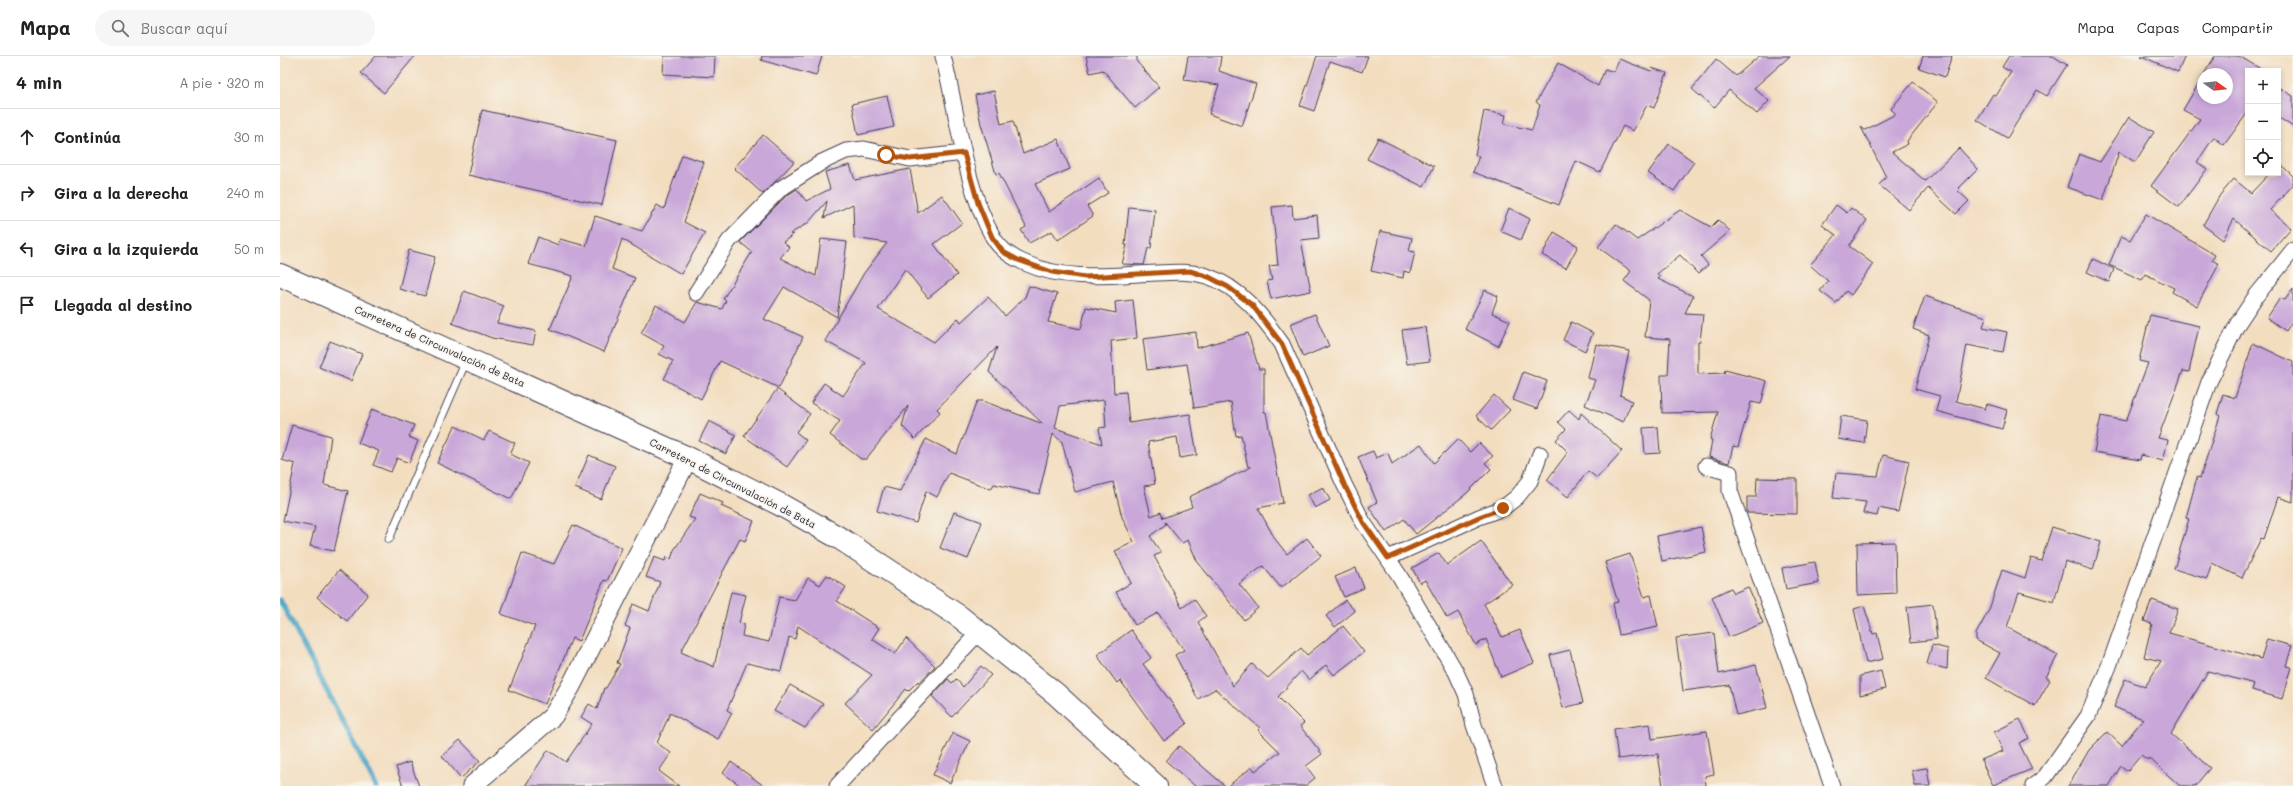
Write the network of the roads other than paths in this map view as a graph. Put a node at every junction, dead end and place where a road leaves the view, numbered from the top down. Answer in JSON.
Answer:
{"nodes":[{"id":1,"x":943,"y":56,"type":"edge"},
{"id":2,"x":964,"y":153,"type":"junction"},
{"id":3,"x":2293,"y":250,"type":"edge"},
{"id":4,"x":280,"y":275,"type":"edge"},
{"id":5,"x":696,"y":293,"type":"dead end"},
{"id":6,"x":466,"y":358,"type":"junction"},
{"id":7,"x":1540,"y":454,"type":"dead end"},
{"id":8,"x":688,"y":458,"type":"junction"},
{"id":9,"x":1706,"y":466,"type":"dead end"},
{"id":10,"x":389,"y":539,"type":"dead end"},
{"id":11,"x":1388,"y":558,"type":"junction"},
{"id":12,"x":979,"y":632,"type":"junction"},
{"id":13,"x":472,"y":786,"type":"edge"},
{"id":14,"x":837,"y":786,"type":"edge"},
{"id":15,"x":1156,"y":786,"type":"edge"},
{"id":16,"x":1495,"y":786,"type":"edge"},
{"id":17,"x":1832,"y":786,"type":"edge"},
{"id":18,"x":2033,"y":786,"type":"edge"}],
"edges":[{"from":1,"to":2,"type":"street"},
{"from":2,"to":5,"type":"street"},
{"from":2,"to":11,"type":"street"},
{"from":3,"to":18,"type":"street"},
{"from":4,"to":6,"type":"main road","name":"Carretera de Circunvalación de Bata"},
{"from":6,"to":8,"type":"main road","name":"Carretera de Circunvalación de Bata"},
{"from":6,"to":10,"type":"lane"},
{"from":7,"to":11,"type":"street"},
{"from":8,"to":12,"type":"main road","name":"Carretera de Circunvalación de Bata"},
{"from":8,"to":13,"type":"street"},
{"from":9,"to":17,"type":"street"},
{"from":11,"to":16,"type":"street"},
{"from":12,"to":14,"type":"street"},
{"from":12,"to":15,"type":"main road","name":"Carretera de Circunvalación de Bata"}]}
